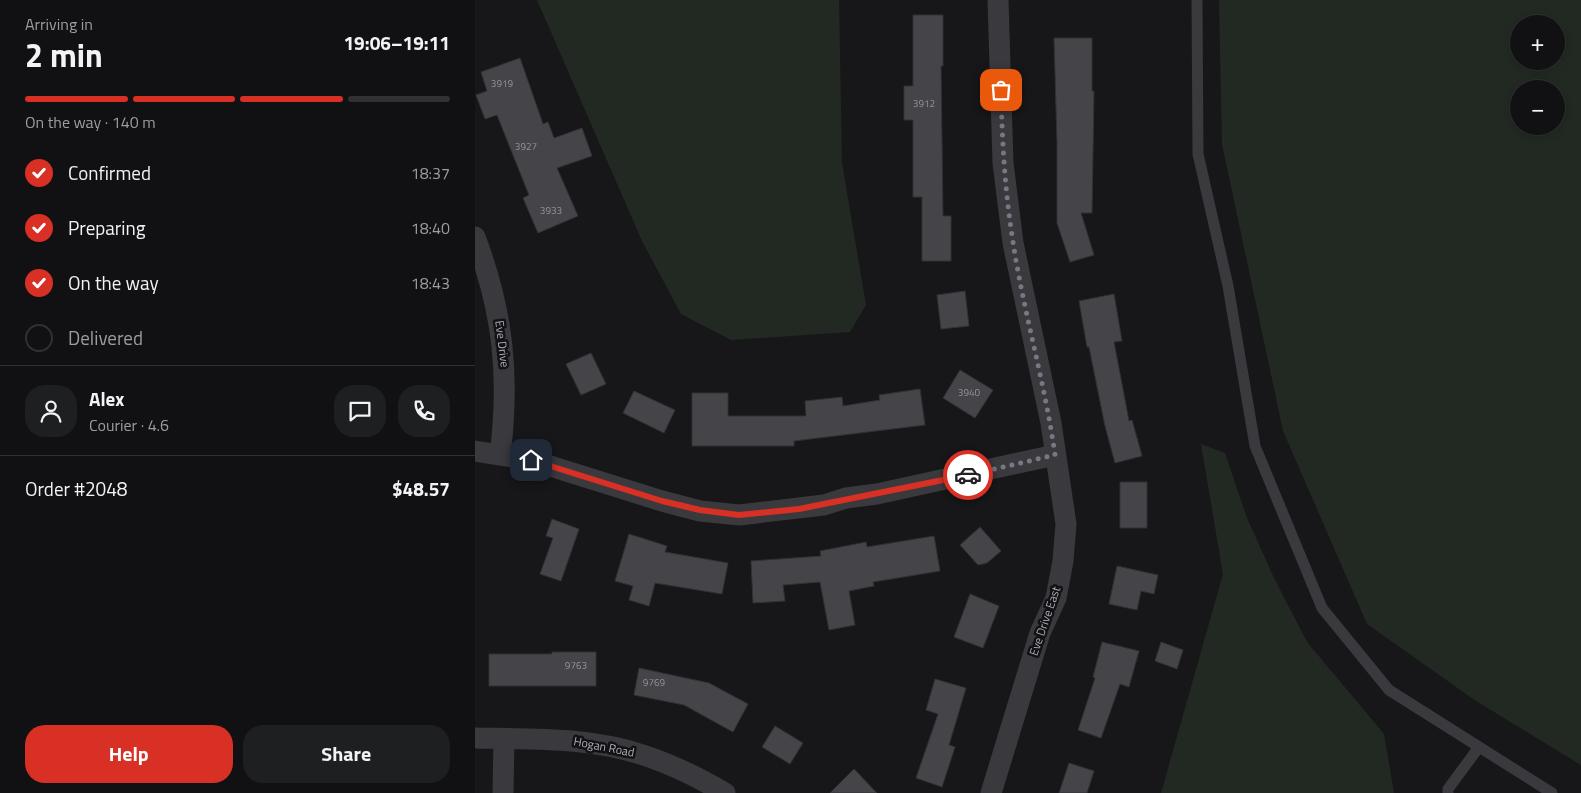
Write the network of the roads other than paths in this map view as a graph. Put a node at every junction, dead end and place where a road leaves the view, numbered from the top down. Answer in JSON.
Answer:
{"nodes":[{"id":1,"x":998,"y":0,"type":"edge"},
{"id":2,"x":1197,"y":0,"type":"edge"},
{"id":3,"x":475,"y":237,"type":"edge"},
{"id":4,"x":475,"y":451,"type":"edge"},
{"id":5,"x":500,"y":454,"type":"junction"},
{"id":6,"x":1055,"y":455,"type":"junction"},
{"id":7,"x":475,"y":738,"type":"edge"},
{"id":8,"x":504,"y":739,"type":"junction"},
{"id":9,"x":1479,"y":747,"type":"junction"},
{"id":10,"x":503,"y":793,"type":"edge"},
{"id":11,"x":725,"y":793,"type":"edge"},
{"id":12,"x":991,"y":793,"type":"edge"},
{"id":13,"x":1448,"y":793,"type":"edge"},
{"id":14,"x":1552,"y":793,"type":"edge"}],
"edges":[{"from":1,"to":6,"type":"street","name":"Eve Drive East"},
{"from":2,"to":9,"type":"lane"},
{"from":3,"to":5,"type":"street","name":"Eve Drive"},
{"from":4,"to":5,"type":"street"},
{"from":5,"to":6,"type":"street"},
{"from":6,"to":12,"type":"street","name":"Eve Drive East"},
{"from":7,"to":8,"type":"street","name":"Hogan Road"},
{"from":8,"to":10,"type":"street"},
{"from":8,"to":11,"type":"street","name":"Hogan Road"},
{"from":9,"to":13,"type":"lane"},
{"from":9,"to":14,"type":"lane"}]}
